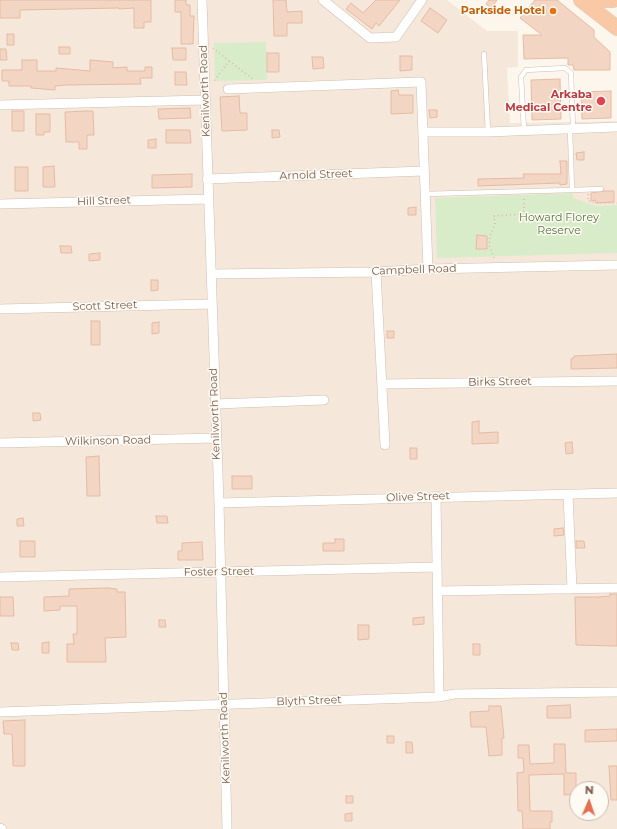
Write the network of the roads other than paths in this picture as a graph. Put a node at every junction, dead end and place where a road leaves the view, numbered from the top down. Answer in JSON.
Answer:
{"nodes":[{"id":1,"x":202,"y":0,"type":"edge"},
{"id":2,"x":323,"y":0,"type":"edge"},
{"id":3,"x":422,"y":0,"type":"edge"},
{"id":4,"x":581,"y":0,"type":"edge"},
{"id":5,"x":588,"y":0,"type":"edge"},
{"id":6,"x":612,"y":0,"type":"edge"},
{"id":7,"x":617,"y":28,"type":"edge"},
{"id":8,"x":484,"y":54,"type":"dead end"},
{"id":9,"x":228,"y":89,"type":"dead end"},
{"id":10,"x":205,"y":100,"type":"junction"},
{"id":11,"x":0,"y":105,"type":"edge"},
{"id":12,"x":617,"y":127,"type":"edge"},
{"id":13,"x":571,"y":128,"type":"junction"},
{"id":14,"x":524,"y":130,"type":"junction"},
{"id":15,"x":423,"y":132,"type":"junction"},
{"id":16,"x":488,"y":132,"type":"junction"},
{"id":17,"x":424,"y":171,"type":"junction"},
{"id":18,"x":208,"y":179,"type":"junction"},
{"id":19,"x":600,"y":189,"type":"dead end"},
{"id":20,"x":572,"y":190,"type":"junction"},
{"id":21,"x":425,"y":194,"type":"junction"},
{"id":22,"x":208,"y":199,"type":"junction"},
{"id":23,"x":0,"y":204,"type":"edge"},
{"id":24,"x":617,"y":265,"type":"edge"},
{"id":25,"x":428,"y":269,"type":"junction"},
{"id":26,"x":376,"y":272,"type":"junction"},
{"id":27,"x":211,"y":274,"type":"junction"},
{"id":28,"x":211,"y":304,"type":"junction"},
{"id":29,"x":0,"y":309,"type":"edge"},
{"id":30,"x":617,"y":381,"type":"edge"},
{"id":31,"x":382,"y":384,"type":"junction"},
{"id":32,"x":324,"y":400,"type":"dead end"},
{"id":33,"x":215,"y":404,"type":"junction"},
{"id":34,"x":216,"y":438,"type":"junction"},
{"id":35,"x":0,"y":443,"type":"edge"},
{"id":36,"x":385,"y":445,"type":"dead end"},
{"id":37,"x":617,"y":493,"type":"edge"},
{"id":38,"x":568,"y":494,"type":"junction"},
{"id":39,"x":436,"y":496,"type":"junction"},
{"id":40,"x":219,"y":503,"type":"junction"},
{"id":41,"x":438,"y":567,"type":"junction"},
{"id":42,"x":221,"y":572,"type":"junction"},
{"id":43,"x":0,"y":577,"type":"edge"},
{"id":44,"x":617,"y":588,"type":"edge"},
{"id":45,"x":572,"y":589,"type":"junction"},
{"id":46,"x":438,"y":591,"type":"junction"},
{"id":47,"x":617,"y":692,"type":"edge"},
{"id":48,"x":439,"y":697,"type":"junction"},
{"id":49,"x":223,"y":704,"type":"junction"},
{"id":50,"x":0,"y":712,"type":"edge"},
{"id":51,"x":227,"y":829,"type":"edge"}],
"edges":[{"from":1,"to":10,"type":"street","name":"Kenilworth Road"},
{"from":2,"to":3,"type":"street"},
{"from":4,"to":7,"type":"highway"},
{"from":5,"to":6,"type":"highway"},
{"from":8,"to":16,"type":"lane"},
{"from":9,"to":15,"type":"street"},
{"from":10,"to":11,"type":"street"},
{"from":10,"to":18,"type":"street","name":"Kenilworth Road"},
{"from":12,"to":13,"type":"street"},
{"from":13,"to":14,"type":"street"},
{"from":13,"to":14,"type":"lane"},
{"from":13,"to":20,"type":"lane"},
{"from":14,"to":16,"type":"street"},
{"from":15,"to":16,"type":"street"},
{"from":15,"to":17,"type":"street"},
{"from":17,"to":18,"type":"street","name":"Arnold Street"},
{"from":17,"to":21,"type":"street"},
{"from":18,"to":22,"type":"street","name":"Kenilworth Road"},
{"from":19,"to":20,"type":"lane"},
{"from":20,"to":21,"type":"lane"},
{"from":21,"to":25,"type":"street"},
{"from":22,"to":23,"type":"street","name":"Hill Street"},
{"from":22,"to":27,"type":"street","name":"Kenilworth Road"},
{"from":24,"to":25,"type":"street","name":"Campbell Road"},
{"from":25,"to":26,"type":"street","name":"Campbell Road"},
{"from":26,"to":27,"type":"street","name":"Campbell Road"},
{"from":26,"to":31,"type":"street"},
{"from":27,"to":28,"type":"street","name":"Kenilworth Road"},
{"from":28,"to":29,"type":"street","name":"Scott Street"},
{"from":28,"to":33,"type":"street","name":"Kenilworth Road"},
{"from":30,"to":31,"type":"street","name":"Birks Street"},
{"from":31,"to":36,"type":"street"},
{"from":32,"to":33,"type":"street"},
{"from":33,"to":34,"type":"street","name":"Kenilworth Road"},
{"from":34,"to":35,"type":"street","name":"Wilkinson Road"},
{"from":34,"to":40,"type":"street","name":"Kenilworth Road"},
{"from":37,"to":38,"type":"street","name":"Olive Street"},
{"from":38,"to":39,"type":"street","name":"Olive Street"},
{"from":38,"to":45,"type":"street"},
{"from":39,"to":40,"type":"street","name":"Olive Street"},
{"from":39,"to":41,"type":"street"},
{"from":40,"to":42,"type":"street","name":"Kenilworth Road"},
{"from":41,"to":42,"type":"street","name":"Foster Street"},
{"from":41,"to":46,"type":"street"},
{"from":42,"to":43,"type":"street","name":"Foster Street"},
{"from":42,"to":49,"type":"street","name":"Kenilworth Road"},
{"from":44,"to":45,"type":"street"},
{"from":45,"to":46,"type":"street"},
{"from":46,"to":48,"type":"street"},
{"from":47,"to":48,"type":"street","name":"Blyth Street"},
{"from":48,"to":49,"type":"street","name":"Blyth Street"},
{"from":49,"to":50,"type":"street","name":"Blyth Street"},
{"from":49,"to":51,"type":"street","name":"Kenilworth Road"}]}
